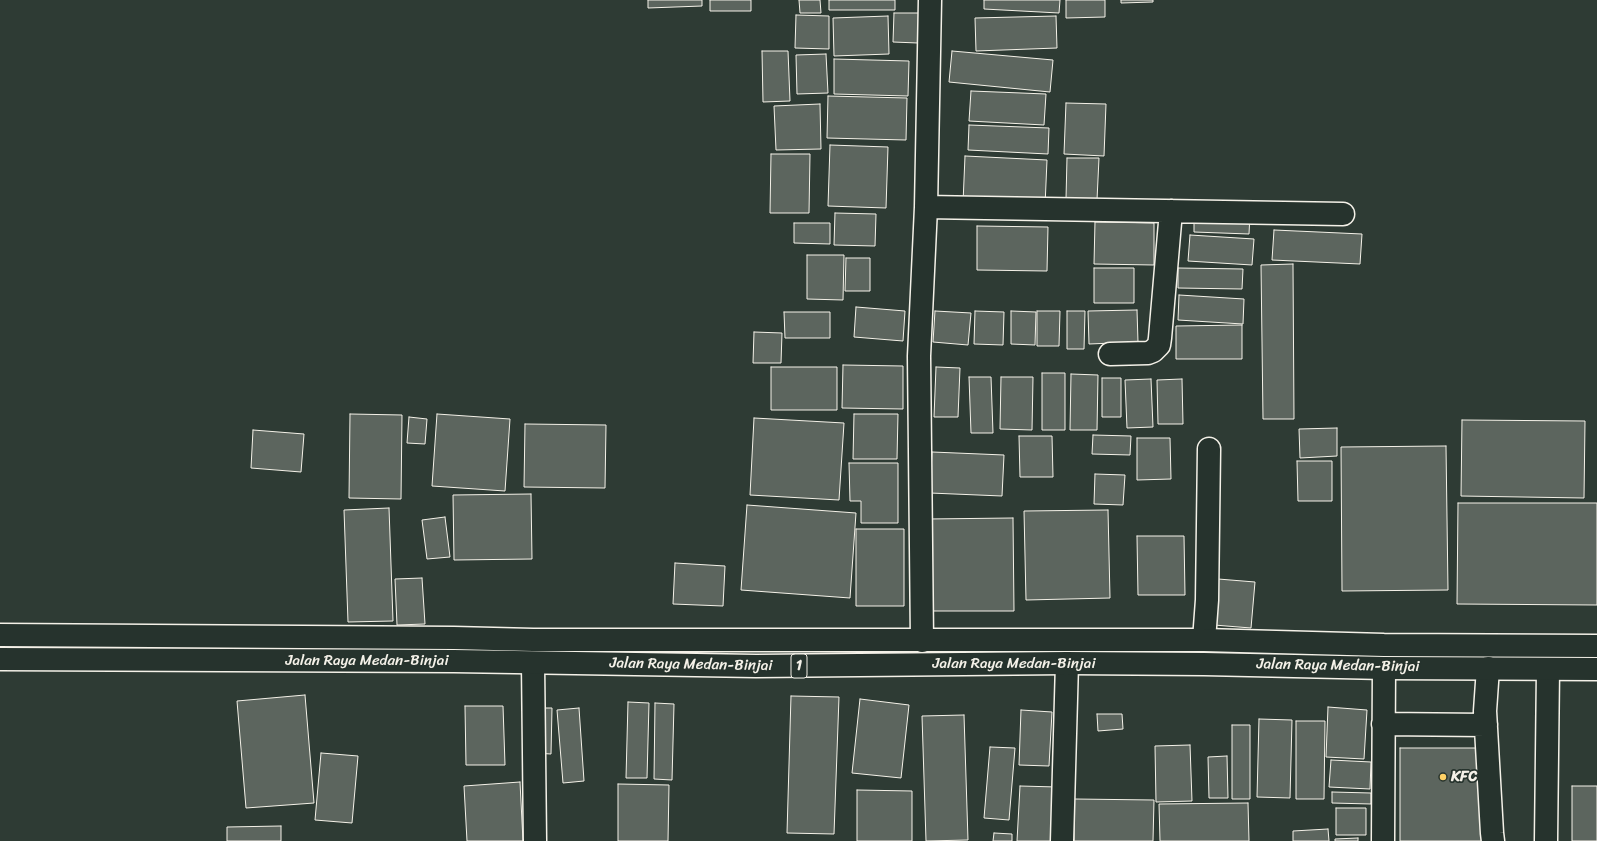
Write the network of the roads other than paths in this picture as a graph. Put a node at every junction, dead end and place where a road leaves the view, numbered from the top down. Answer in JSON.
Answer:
{"nodes":[{"id":1,"x":930,"y":0,"type":"edge"},
{"id":2,"x":926,"y":207,"type":"junction"},
{"id":3,"x":1171,"y":211,"type":"junction"},
{"id":4,"x":1343,"y":214,"type":"dead end"},
{"id":5,"x":1110,"y":354,"type":"dead end"},
{"id":6,"x":1209,"y":449,"type":"dead end"},
{"id":7,"x":0,"y":635,"type":"edge"},
{"id":8,"x":1204,"y":640,"type":"junction"},
{"id":9,"x":922,"y":641,"type":"junction"},
{"id":10,"x":1597,"y":646,"type":"edge"},
{"id":11,"x":0,"y":659,"type":"edge"},
{"id":12,"x":533,"y":663,"type":"junction"},
{"id":13,"x":1067,"y":663,"type":"junction"},
{"id":14,"x":1384,"y":668,"type":"junction"},
{"id":15,"x":1488,"y":668,"type":"junction"},
{"id":16,"x":1548,"y":669,"type":"junction"},
{"id":17,"x":1597,"y":669,"type":"edge"},
{"id":18,"x":1383,"y":724,"type":"junction"},
{"id":19,"x":1486,"y":725,"type":"junction"},
{"id":20,"x":535,"y":841,"type":"edge"},
{"id":21,"x":1062,"y":841,"type":"edge"},
{"id":22,"x":1383,"y":841,"type":"edge"},
{"id":23,"x":1493,"y":841,"type":"edge"},
{"id":24,"x":1546,"y":841,"type":"edge"}],
"edges":[{"from":1,"to":2,"type":"main road"},
{"from":2,"to":3,"type":"main road"},
{"from":2,"to":9,"type":"main road"},
{"from":3,"to":4,"type":"main road"},
{"from":3,"to":5,"type":"main road"},
{"from":6,"to":8,"type":"main road"},
{"from":7,"to":9,"type":"main road","name":"Jalan Raya Medan-Binjai","number":"1"},
{"from":8,"to":9,"type":"main road","name":"Jalan Raya Medan-Binjai","number":"1"},
{"from":8,"to":10,"type":"main road","name":"Jalan Raya Medan-Binjai","number":"1"},
{"from":11,"to":12,"type":"main road","name":"Jalan Raya Medan-Binjai","number":"1"},
{"from":12,"to":13,"type":"main road","name":"Jalan Raya Medan-Binjai","number":"1"},
{"from":12,"to":20,"type":"main road"},
{"from":13,"to":14,"type":"main road","name":"Jalan Raya Medan-Binjai","number":"1"},
{"from":13,"to":21,"type":"main road"},
{"from":14,"to":15,"type":"main road","name":"Jalan Raya Medan-Binjai","number":"1"},
{"from":14,"to":18,"type":"main road"},
{"from":15,"to":16,"type":"main road","name":"Jalan Raya Medan-Binjai","number":"1"},
{"from":15,"to":19,"type":"main road"},
{"from":16,"to":17,"type":"main road","name":"Jalan Raya Medan-Binjai","number":"1"},
{"from":16,"to":24,"type":"main road"},
{"from":18,"to":19,"type":"main road"},
{"from":18,"to":22,"type":"main road"},
{"from":19,"to":23,"type":"main road"}]}
